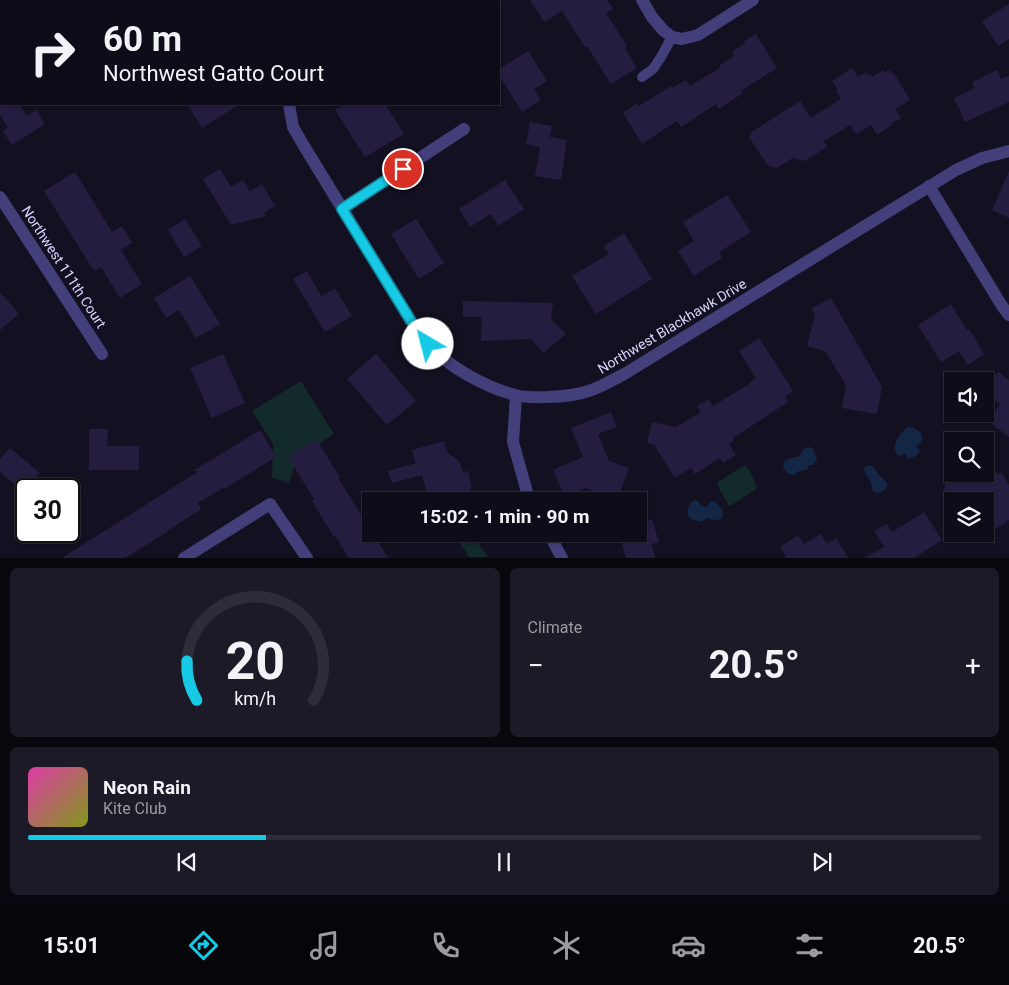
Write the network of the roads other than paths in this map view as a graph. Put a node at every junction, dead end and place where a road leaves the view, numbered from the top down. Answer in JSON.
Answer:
{"nodes":[{"id":1,"x":642,"y":0,"type":"edge"},
{"id":2,"x":753,"y":0,"type":"edge"},
{"id":3,"x":670,"y":35,"type":"junction"},
{"id":4,"x":642,"y":77,"type":"dead end"},
{"id":5,"x":289,"y":105,"type":"edge"},
{"id":6,"x":464,"y":129,"type":"dead end"},
{"id":7,"x":1009,"y":151,"type":"edge"},
{"id":8,"x":929,"y":186,"type":"junction"},
{"id":9,"x":0,"y":197,"type":"edge"},
{"id":10,"x":342,"y":209,"type":"junction"},
{"id":11,"x":1009,"y":315,"type":"edge"},
{"id":12,"x":102,"y":354,"type":"dead end"},
{"id":13,"x":516,"y":396,"type":"junction"},
{"id":14,"x":527,"y":492,"type":"edge"},
{"id":15,"x":553,"y":542,"type":"edge"},
{"id":16,"x":184,"y":558,"type":"edge"},
{"id":17,"x":307,"y":558,"type":"edge"},
{"id":18,"x":562,"y":558,"type":"edge"}],
"edges":[{"from":1,"to":3,"type":"street"},
{"from":2,"to":3,"type":"street"},
{"from":3,"to":4,"type":"lane"},
{"from":5,"to":10,"type":"street","name":"Northwest Blackhawk Drive"},
{"from":6,"to":10,"type":"street"},
{"from":7,"to":8,"type":"street","name":"Northwest Blackhawk Drive"},
{"from":8,"to":11,"type":"street"},
{"from":8,"to":13,"type":"street","name":"Northwest Blackhawk Drive"},
{"from":9,"to":12,"type":"street","name":"Northwest 111th Court"},
{"from":10,"to":13,"type":"street","name":"Northwest Blackhawk Drive"},
{"from":13,"to":14,"type":"street"},
{"from":15,"to":18,"type":"street"},
{"from":16,"to":17,"type":"street"}]}
